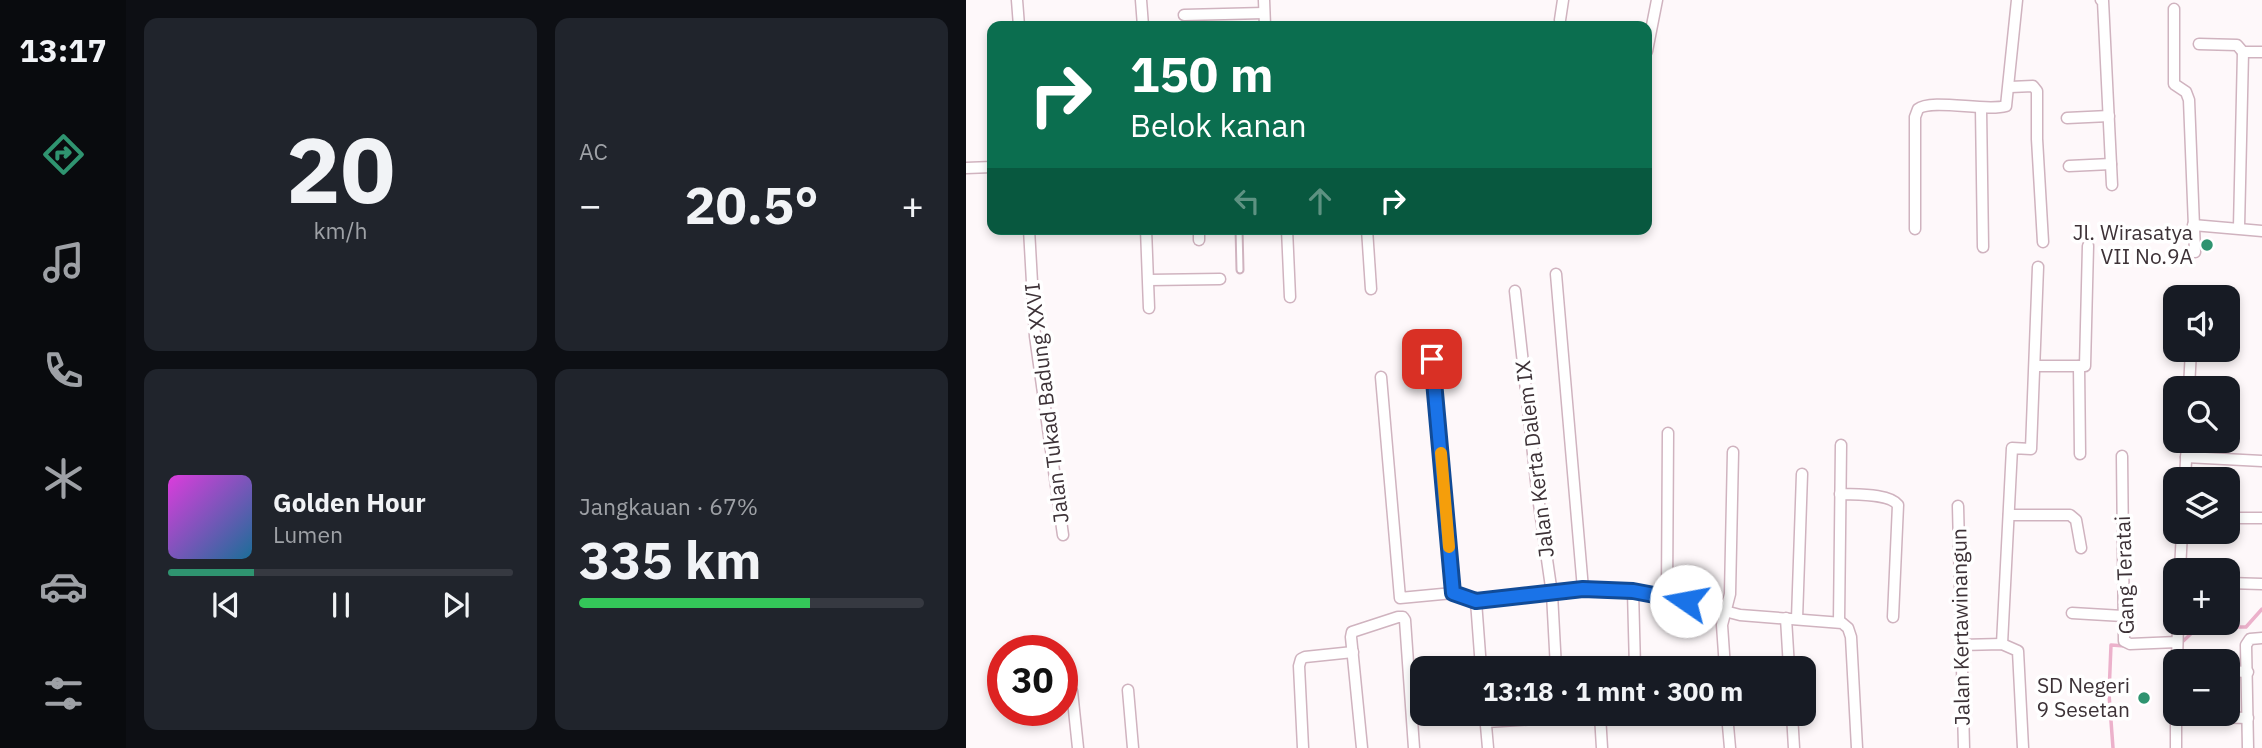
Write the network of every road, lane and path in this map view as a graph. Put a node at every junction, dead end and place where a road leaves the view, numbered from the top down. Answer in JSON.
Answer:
{"nodes":[{"id":1,"x":1017,"y":0,"type":"edge"},
{"id":2,"x":1141,"y":0,"type":"edge"},
{"id":3,"x":1264,"y":0,"type":"edge"},
{"id":4,"x":1563,"y":0,"type":"edge"},
{"id":5,"x":1657,"y":0,"type":"edge"},
{"id":6,"x":2017,"y":0,"type":"edge"},
{"id":7,"x":2101,"y":0,"type":"edge"},
{"id":8,"x":2174,"y":9,"type":"dead end"},
{"id":9,"x":1264,"y":13,"type":"junction"},
{"id":10,"x":1184,"y":15,"type":"dead end"},
{"id":11,"x":1560,"y":20,"type":"dead end"},
{"id":12,"x":1018,"y":21,"type":"edge"},
{"id":13,"x":1143,"y":21,"type":"edge"},
{"id":14,"x":1265,"y":21,"type":"edge"},
{"id":15,"x":1652,"y":26,"type":"edge"},
{"id":16,"x":2199,"y":44,"type":"dead end"},
{"id":17,"x":2243,"y":52,"type":"junction"},
{"id":18,"x":2262,"y":52,"type":"edge"},
{"id":19,"x":2010,"y":87,"type":"junction"},
{"id":20,"x":1981,"y":108,"type":"junction"},
{"id":21,"x":2109,"y":116,"type":"junction"},
{"id":22,"x":2067,"y":118,"type":"dead end"},
{"id":23,"x":2111,"y":164,"type":"junction"},
{"id":24,"x":2069,"y":166,"type":"dead end"},
{"id":25,"x":987,"y":167,"type":"edge"},
{"id":26,"x":966,"y":168,"type":"edge"},
{"id":27,"x":2112,"y":185,"type":"dead end"},
{"id":28,"x":2193,"y":225,"type":"junction"},
{"id":29,"x":2239,"y":228,"type":"junction"},
{"id":30,"x":1915,"y":229,"type":"dead end"},
{"id":31,"x":2262,"y":231,"type":"edge"},
{"id":32,"x":1029,"y":235,"type":"edge"},
{"id":33,"x":1146,"y":235,"type":"edge"},
{"id":34,"x":1240,"y":235,"type":"edge"},
{"id":35,"x":1287,"y":235,"type":"edge"},
{"id":36,"x":1367,"y":235,"type":"edge"},
{"id":37,"x":2043,"y":242,"type":"dead end"},
{"id":38,"x":2088,"y":246,"type":"dead end"},
{"id":39,"x":1983,"y":247,"type":"dead end"},
{"id":40,"x":2195,"y":252,"type":"dead end"},
{"id":41,"x":2038,"y":267,"type":"dead end"},
{"id":42,"x":1240,"y":270,"type":"dead end"},
{"id":43,"x":1556,"y":274,"type":"dead end"},
{"id":44,"x":1220,"y":279,"type":"dead end"},
{"id":45,"x":1149,"y":280,"type":"junction"},
{"id":46,"x":1371,"y":289,"type":"dead end"},
{"id":47,"x":1516,"y":290,"type":"dead end"},
{"id":48,"x":1290,"y":297,"type":"dead end"},
{"id":49,"x":1149,"y":308,"type":"dead end"},
{"id":50,"x":1432,"y":359,"type":"dead end"},
{"id":51,"x":2035,"y":366,"type":"junction"},
{"id":52,"x":2079,"y":366,"type":"junction"},
{"id":53,"x":1381,"y":377,"type":"dead end"},
{"id":54,"x":1668,"y":433,"type":"dead end"},
{"id":55,"x":1841,"y":445,"type":"dead end"},
{"id":56,"x":1733,"y":452,"type":"dead end"},
{"id":57,"x":2186,"y":453,"type":"edge"},
{"id":58,"x":2080,"y":454,"type":"dead end"},
{"id":59,"x":2122,"y":456,"type":"dead end"},
{"id":60,"x":2186,"y":457,"type":"junction"},
{"id":61,"x":2262,"y":461,"type":"edge"},
{"id":62,"x":2186,"y":467,"type":"edge"},
{"id":63,"x":1802,"y":474,"type":"dead end"},
{"id":64,"x":1840,"y":494,"type":"junction"},
{"id":65,"x":1958,"y":506,"type":"dead end"},
{"id":66,"x":2009,"y":515,"type":"junction"},
{"id":67,"x":2240,"y":518,"type":"edge"},
{"id":68,"x":2262,"y":518,"type":"edge"},
{"id":69,"x":1063,"y":535,"type":"dead end"},
{"id":70,"x":2081,"y":548,"type":"dead end"},
{"id":71,"x":2240,"y":583,"type":"edge"},
{"id":72,"x":2262,"y":584,"type":"edge"},
{"id":73,"x":1583,"y":589,"type":"junction"},
{"id":74,"x":1633,"y":591,"type":"junction"},
{"id":75,"x":1453,"y":593,"type":"junction"},
{"id":76,"x":1552,"y":593,"type":"junction"},
{"id":77,"x":1667,"y":596,"type":"junction"},
{"id":78,"x":1476,"y":601,"type":"junction"},
{"id":79,"x":1725,"y":610,"type":"junction"},
{"id":80,"x":2072,"y":613,"type":"dead end"},
{"id":81,"x":2123,"y":616,"type":"junction"},
{"id":82,"x":1894,"y":617,"type":"dead end"},
{"id":83,"x":1792,"y":619,"type":"junction"},
{"id":84,"x":1842,"y":623,"type":"junction"},
{"id":85,"x":2177,"y":635,"type":"edge"},
{"id":86,"x":2262,"y":638,"type":"edge"},
{"id":87,"x":2177,"y":642,"type":"junction"},
{"id":88,"x":2002,"y":644,"type":"junction"},
{"id":89,"x":1961,"y":645,"type":"junction"},
{"id":90,"x":2177,"y":649,"type":"edge"},
{"id":91,"x":1353,"y":652,"type":"junction"},
{"id":92,"x":1481,"y":656,"type":"edge"},
{"id":93,"x":1555,"y":656,"type":"edge"},
{"id":94,"x":1635,"y":656,"type":"edge"},
{"id":95,"x":1724,"y":656,"type":"edge"},
{"id":96,"x":1790,"y":656,"type":"edge"},
{"id":97,"x":2240,"y":672,"type":"edge"},
{"id":98,"x":2248,"y":672,"type":"junction"},
{"id":99,"x":1128,"y":690,"type":"dead end"},
{"id":100,"x":2240,"y":718,"type":"edge"},
{"id":101,"x":2248,"y":718,"type":"junction"},
{"id":102,"x":1076,"y":726,"type":"edge"},
{"id":103,"x":1487,"y":726,"type":"edge"},
{"id":104,"x":1601,"y":726,"type":"edge"},
{"id":105,"x":1728,"y":726,"type":"edge"},
{"id":106,"x":1793,"y":726,"type":"edge"},
{"id":107,"x":2176,"y":726,"type":"edge"},
{"id":108,"x":1078,"y":748,"type":"edge"},
{"id":109,"x":1133,"y":748,"type":"edge"},
{"id":110,"x":1303,"y":748,"type":"edge"},
{"id":111,"x":1362,"y":748,"type":"edge"},
{"id":112,"x":1414,"y":748,"type":"edge"},
{"id":113,"x":1488,"y":748,"type":"edge"},
{"id":114,"x":1602,"y":748,"type":"edge"},
{"id":115,"x":1730,"y":748,"type":"edge"},
{"id":116,"x":1794,"y":748,"type":"edge"},
{"id":117,"x":1857,"y":748,"type":"edge"},
{"id":118,"x":1964,"y":748,"type":"edge"},
{"id":119,"x":2023,"y":748,"type":"edge"},
{"id":120,"x":2176,"y":748,"type":"edge"},
{"id":121,"x":2248,"y":748,"type":"edge"}],
"edges":[{"from":1,"to":12,"type":"street"},
{"from":2,"to":13,"type":"street"},
{"from":3,"to":9,"type":"street"},
{"from":4,"to":11,"type":"street"},
{"from":5,"to":15,"type":"street"},
{"from":6,"to":19,"type":"street"},
{"from":7,"to":21,"type":"street"},
{"from":8,"to":28,"type":"street"},
{"from":9,"to":10,"type":"street"},
{"from":9,"to":14,"type":"street"},
{"from":16,"to":17,"type":"street"},
{"from":17,"to":18,"type":"street"},
{"from":17,"to":29,"type":"street"},
{"from":19,"to":20,"type":"street"},
{"from":19,"to":37,"type":"street"},
{"from":20,"to":30,"type":"street"},
{"from":20,"to":39,"type":"street"},
{"from":21,"to":22,"type":"street"},
{"from":21,"to":23,"type":"street"},
{"from":23,"to":24,"type":"street"},
{"from":23,"to":27,"type":"street"},
{"from":25,"to":26,"type":"street"},
{"from":28,"to":29,"type":"street"},
{"from":28,"to":40,"type":"street"},
{"from":29,"to":31,"type":"street"},
{"from":32,"to":69,"type":"street","name":"Jalan Tukad Badung XXVI"},
{"from":33,"to":45,"type":"street"},
{"from":34,"to":42,"type":"lane"},
{"from":35,"to":48,"type":"street"},
{"from":36,"to":46,"type":"street"},
{"from":38,"to":52,"type":"street"},
{"from":41,"to":51,"type":"street"},
{"from":43,"to":73,"type":"street"},
{"from":44,"to":45,"type":"street"},
{"from":45,"to":49,"type":"street"},
{"from":47,"to":76,"type":"street","name":"Jalan Kerta Dalem IX"},
{"from":50,"to":75,"type":"lane"},
{"from":51,"to":52,"type":"street"},
{"from":51,"to":66,"type":"street"},
{"from":52,"to":58,"type":"street"},
{"from":53,"to":75,"type":"street"},
{"from":54,"to":77,"type":"street"},
{"from":55,"to":64,"type":"street"},
{"from":56,"to":79,"type":"street"},
{"from":57,"to":60,"type":"street"},
{"from":59,"to":81,"type":"street","name":"Gang Teratai"},
{"from":60,"to":61,"type":"street"},
{"from":60,"to":62,"type":"street"},
{"from":63,"to":83,"type":"street"},
{"from":64,"to":82,"type":"street"},
{"from":64,"to":84,"type":"street"},
{"from":65,"to":89,"type":"street","name":"Jalan Kertawinangun"},
{"from":66,"to":70,"type":"street"},
{"from":66,"to":88,"type":"street"},
{"from":67,"to":68,"type":"street"},
{"from":71,"to":72,"type":"street"},
{"from":73,"to":74,"type":"street"},
{"from":73,"to":76,"type":"street"},
{"from":74,"to":77,"type":"street"},
{"from":74,"to":94,"type":"street"},
{"from":75,"to":78,"type":"street"},
{"from":76,"to":78,"type":"street"},
{"from":76,"to":93,"type":"street","name":"Jalan Kerta Dalem IX"},
{"from":77,"to":79,"type":"street"},
{"from":78,"to":92,"type":"street"},
{"from":79,"to":83,"type":"street"},
{"from":79,"to":95,"type":"street"},
{"from":80,"to":81,"type":"street"},
{"from":81,"to":87,"type":"street","name":"Gang Teratai"},
{"from":83,"to":84,"type":"street"},
{"from":83,"to":96,"type":"street"},
{"from":84,"to":117,"type":"street"},
{"from":85,"to":87,"type":"street"},
{"from":86,"to":98,"type":"street"},
{"from":87,"to":90,"type":"street"},
{"from":88,"to":89,"type":"street"},
{"from":88,"to":119,"type":"street"},
{"from":89,"to":118,"type":"street","name":"Jalan Kertawinangun"},
{"from":91,"to":110,"type":"street"},
{"from":91,"to":111,"type":"street"},
{"from":91,"to":112,"type":"street"},
{"from":97,"to":98,"type":"street"},
{"from":98,"to":101,"type":"street"},
{"from":99,"to":109,"type":"street"},
{"from":100,"to":101,"type":"street"},
{"from":101,"to":121,"type":"street"},
{"from":102,"to":108,"type":"street"},
{"from":103,"to":113,"type":"street"},
{"from":104,"to":114,"type":"street"},
{"from":105,"to":115,"type":"street"},
{"from":106,"to":116,"type":"street"},
{"from":107,"to":120,"type":"street"}]}
